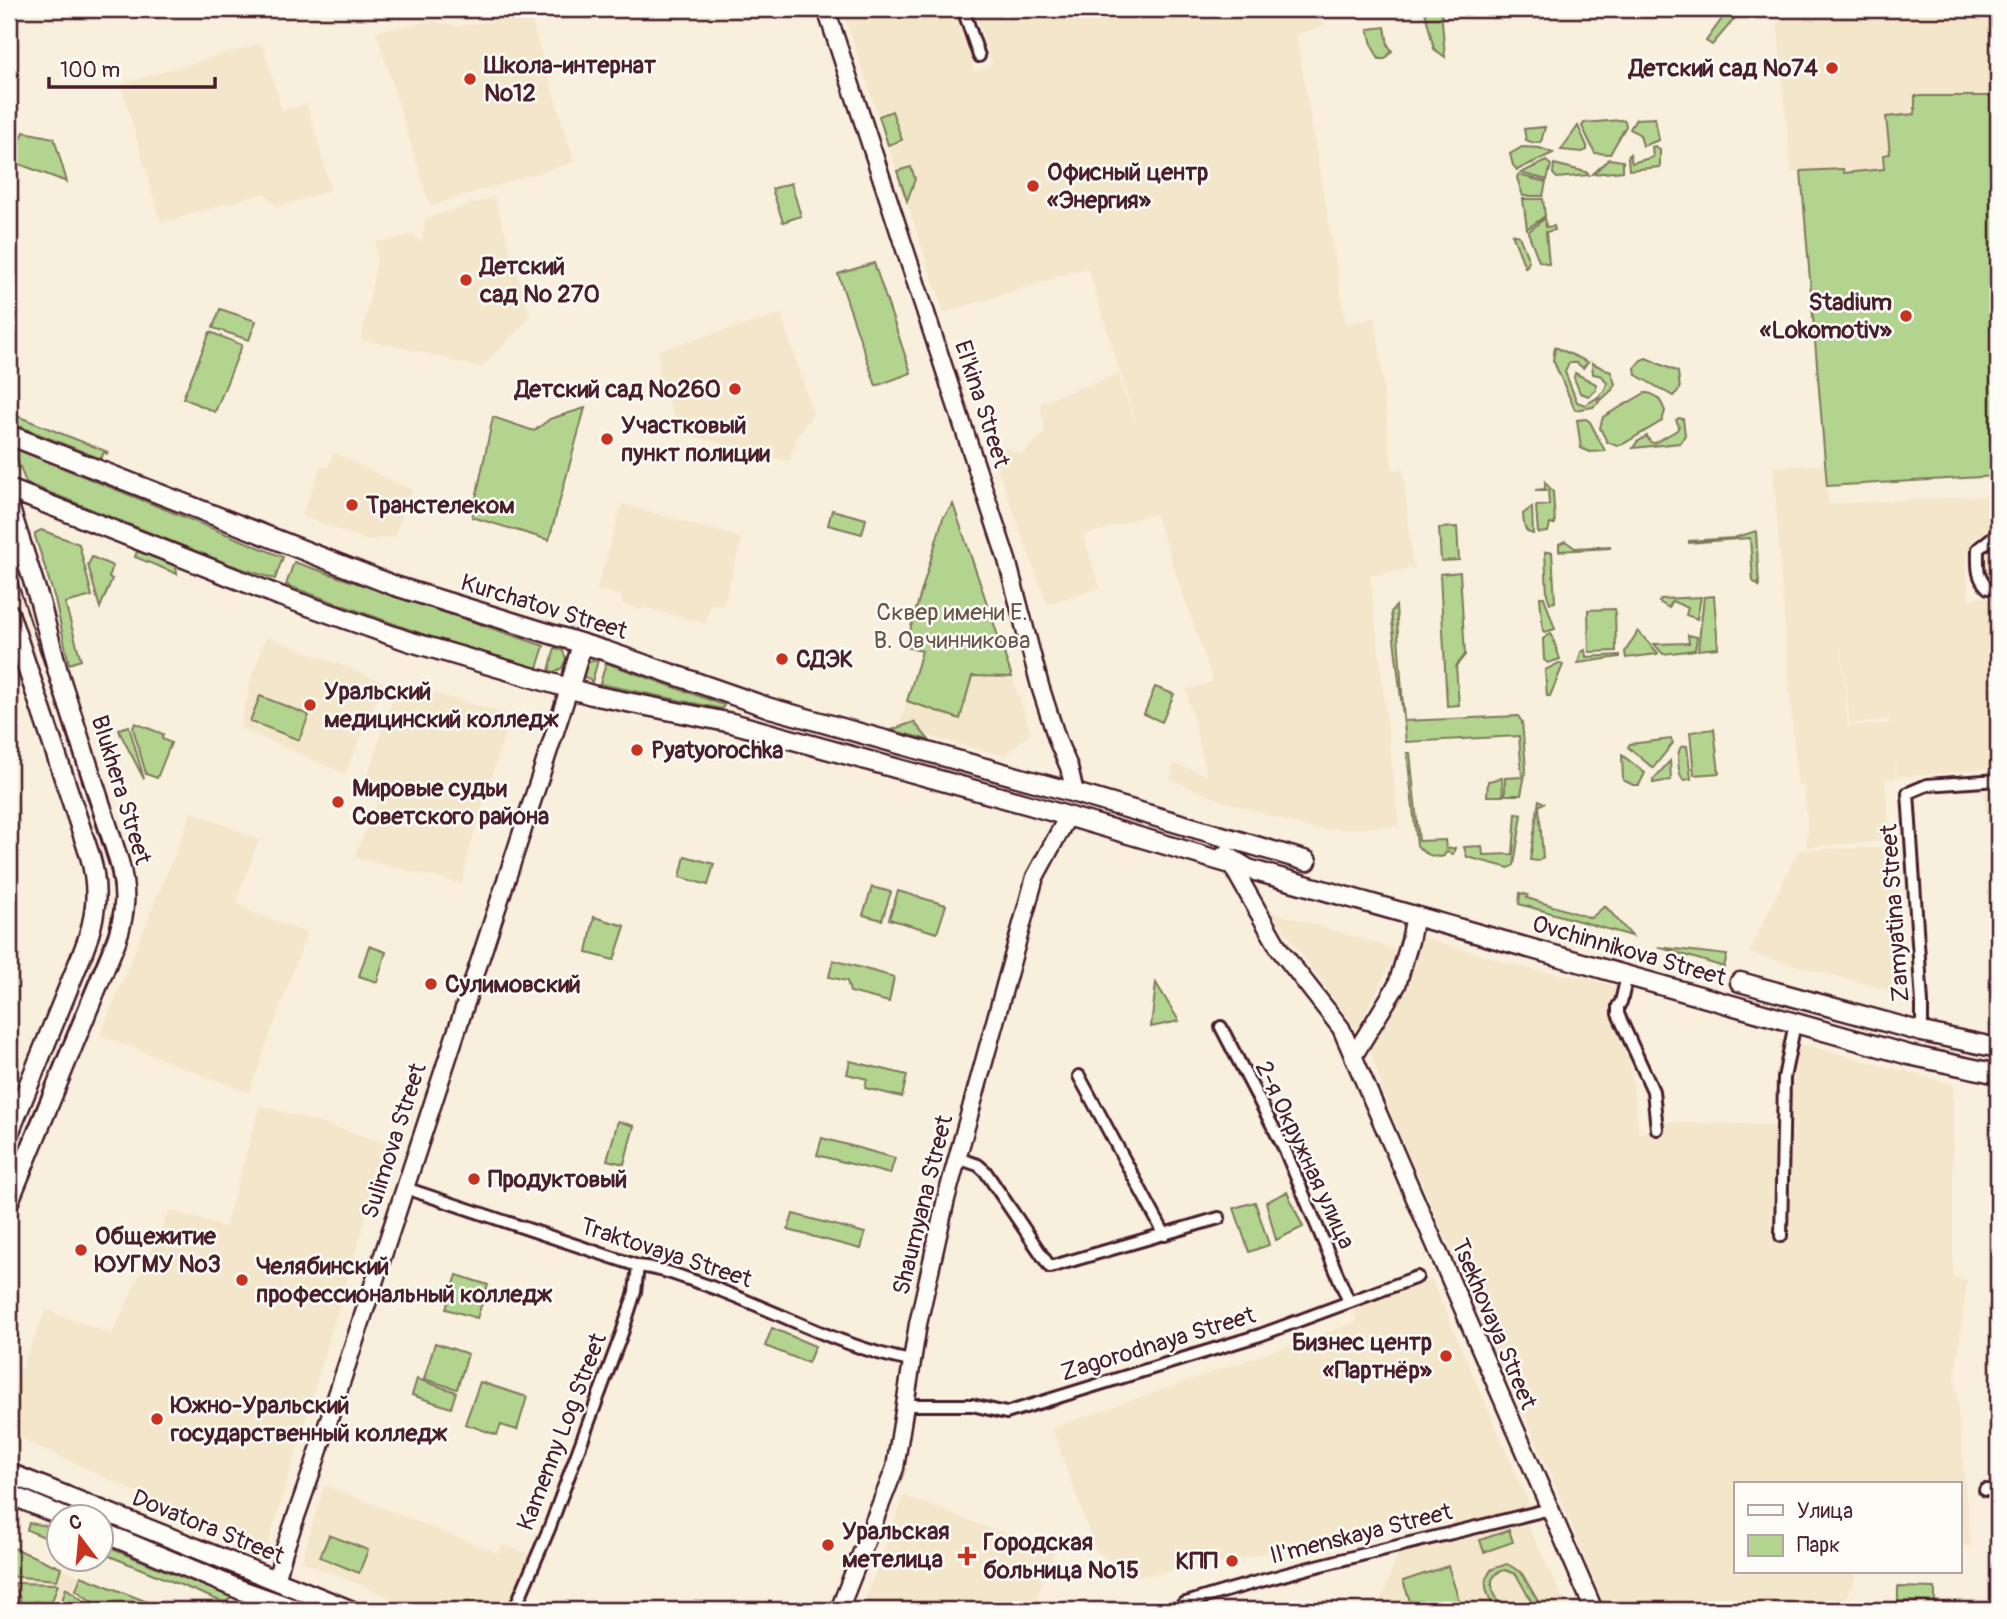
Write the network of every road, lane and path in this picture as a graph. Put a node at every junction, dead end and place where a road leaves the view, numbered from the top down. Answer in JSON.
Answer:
{"nodes":[{"id":1,"x":826,"y":9,"type":"edge"},
{"id":2,"x":963,"y":9,"type":"edge"},
{"id":3,"x":979,"y":56,"type":"dead end"},
{"id":4,"x":9,"y":435,"type":"edge"},
{"id":5,"x":9,"y":489,"type":"edge"},
{"id":6,"x":9,"y":506,"type":"edge"},
{"id":7,"x":1998,"y":533,"type":"edge"},
{"id":8,"x":1998,"y":587,"type":"edge"},
{"id":9,"x":9,"y":613,"type":"edge"},
{"id":10,"x":582,"y":643,"type":"junction"},
{"id":11,"x":569,"y":689,"type":"junction"},
{"id":12,"x":1998,"y":780,"type":"edge"},
{"id":13,"x":1075,"y":793,"type":"junction"},
{"id":14,"x":1068,"y":816,"type":"junction"},
{"id":15,"x":1167,"y":820,"type":"junction"},
{"id":16,"x":1307,"y":861,"type":"dead end"},
{"id":17,"x":1240,"y":867,"type":"junction"},
{"id":18,"x":1415,"y":915,"type":"junction"},
{"id":19,"x":1627,"y":976,"type":"junction"},
{"id":20,"x":1740,"y":982,"type":"dead end"},
{"id":21,"x":1795,"y":1023,"type":"junction"},
{"id":22,"x":1221,"y":1027,"type":"dead end"},
{"id":23,"x":1922,"y":1032,"type":"junction"},
{"id":24,"x":1998,"y":1048,"type":"edge"},
{"id":25,"x":1354,"y":1055,"type":"junction"},
{"id":26,"x":1998,"y":1074,"type":"edge"},
{"id":27,"x":1079,"y":1076,"type":"dead end"},
{"id":28,"x":1657,"y":1129,"type":"dead end"},
{"id":29,"x":9,"y":1133,"type":"edge"},
{"id":30,"x":957,"y":1157,"type":"junction"},
{"id":31,"x":405,"y":1188,"type":"junction"},
{"id":32,"x":9,"y":1201,"type":"edge"},
{"id":33,"x":1219,"y":1218,"type":"dead end"},
{"id":34,"x":1165,"y":1235,"type":"junction"},
{"id":35,"x":1781,"y":1236,"type":"dead end"},
{"id":36,"x":638,"y":1266,"type":"junction"},
{"id":37,"x":1417,"y":1277,"type":"dead end"},
{"id":38,"x":1349,"y":1302,"type":"junction"},
{"id":39,"x":911,"y":1361,"type":"junction"},
{"id":40,"x":905,"y":1405,"type":"junction"},
{"id":41,"x":9,"y":1473,"type":"edge"},
{"id":42,"x":1985,"y":1490,"type":"dead end"},
{"id":43,"x":1998,"y":1491,"type":"edge"},
{"id":44,"x":9,"y":1494,"type":"edge"},
{"id":45,"x":46,"y":1509,"type":"edge"},
{"id":46,"x":1550,"y":1509,"type":"junction"},
{"id":47,"x":116,"y":1538,"type":"edge"},
{"id":48,"x":276,"y":1581,"type":"junction"},
{"id":49,"x":1183,"y":1604,"type":"dead end"},
{"id":50,"x":271,"y":1606,"type":"edge"},
{"id":51,"x":297,"y":1610,"type":"edge"},
{"id":52,"x":350,"y":1610,"type":"edge"},
{"id":53,"x":514,"y":1610,"type":"edge"},
{"id":54,"x":839,"y":1610,"type":"edge"},
{"id":55,"x":1594,"y":1610,"type":"edge"}],
"edges":[{"from":1,"to":13,"type":"main road","name":"El'kina Street"},
{"from":2,"to":3,"type":"street"},
{"from":4,"to":10,"type":"main road","name":"Kurchatov Street"},
{"from":5,"to":11,"type":"main road"},
{"from":6,"to":32,"type":"main road","name":"Blukhera Street"},
{"from":7,"to":8,"type":"street"},
{"from":9,"to":29,"type":"main road","name":"Blukhera Street"},
{"from":10,"to":11,"type":"main road"},
{"from":10,"to":13,"type":"main road","name":"Kurchatov Street"},
{"from":11,"to":14,"type":"main road"},
{"from":11,"to":31,"type":"main road","name":"Sulimova Street"},
{"from":12,"to":23,"type":"street","name":"Zamyatina Street"},
{"from":13,"to":14,"type":"main road"},
{"from":13,"to":15,"type":"main road"},
{"from":14,"to":17,"type":"main road","name":"Ovchinnikova Street"},
{"from":14,"to":30,"type":"main road","name":"Shaumyana Street"},
{"from":15,"to":16,"type":"main road"},
{"from":15,"to":17,"type":"main road"},
{"from":17,"to":18,"type":"main road","name":"Ovchinnikova Street"},
{"from":17,"to":25,"type":"main road","name":"Tsekhovaya Street"},
{"from":18,"to":19,"type":"main road","name":"Ovchinnikova Street"},
{"from":18,"to":25,"type":"main road"},
{"from":19,"to":21,"type":"main road","name":"Ovchinnikova Street"},
{"from":19,"to":28,"type":"street"},
{"from":20,"to":23,"type":"main road","name":"Ovchinnikova Street"},
{"from":21,"to":26,"type":"main road","name":"Ovchinnikova Street"},
{"from":21,"to":35,"type":"street"},
{"from":22,"to":38,"type":"street","name":"2-я Окружная улица"},
{"from":23,"to":24,"type":"main road","name":"Ovchinnikova Street"},
{"from":25,"to":46,"type":"main road","name":"Tsekhovaya Street"},
{"from":27,"to":34,"type":"street"},
{"from":30,"to":34,"type":"street"},
{"from":30,"to":39,"type":"main road","name":"Shaumyana Street"},
{"from":31,"to":36,"type":"street","name":"Traktovaya Street"},
{"from":31,"to":48,"type":"main road","name":"Sulimova Street"},
{"from":33,"to":34,"type":"street"},
{"from":36,"to":39,"type":"street","name":"Traktovaya Street"},
{"from":36,"to":53,"type":"street","name":"Kamenny Log Street"},
{"from":37,"to":38,"type":"street","name":"Zagorodnaya Street"},
{"from":38,"to":40,"type":"street","name":"Zagorodnaya Street"},
{"from":39,"to":40,"type":"main road","name":"Shaumyana Street"},
{"from":40,"to":54,"type":"main road","name":"Shaumyana Street"},
{"from":41,"to":48,"type":"main road","name":"Dovatora Street"},
{"from":42,"to":43,"type":"street"},
{"from":44,"to":45,"type":"main road"},
{"from":46,"to":49,"type":"street","name":"Il'menskaya Street"},
{"from":46,"to":55,"type":"main road","name":"Tsekhovaya Street"},
{"from":47,"to":50,"type":"main road","name":"Dovatora Street"},
{"from":48,"to":50,"type":"main road","name":"Sulimova Street"},
{"from":48,"to":52,"type":"main road","name":"Dovatora Street"},
{"from":50,"to":51,"type":"main road","name":"Dovatora Street"}]}
